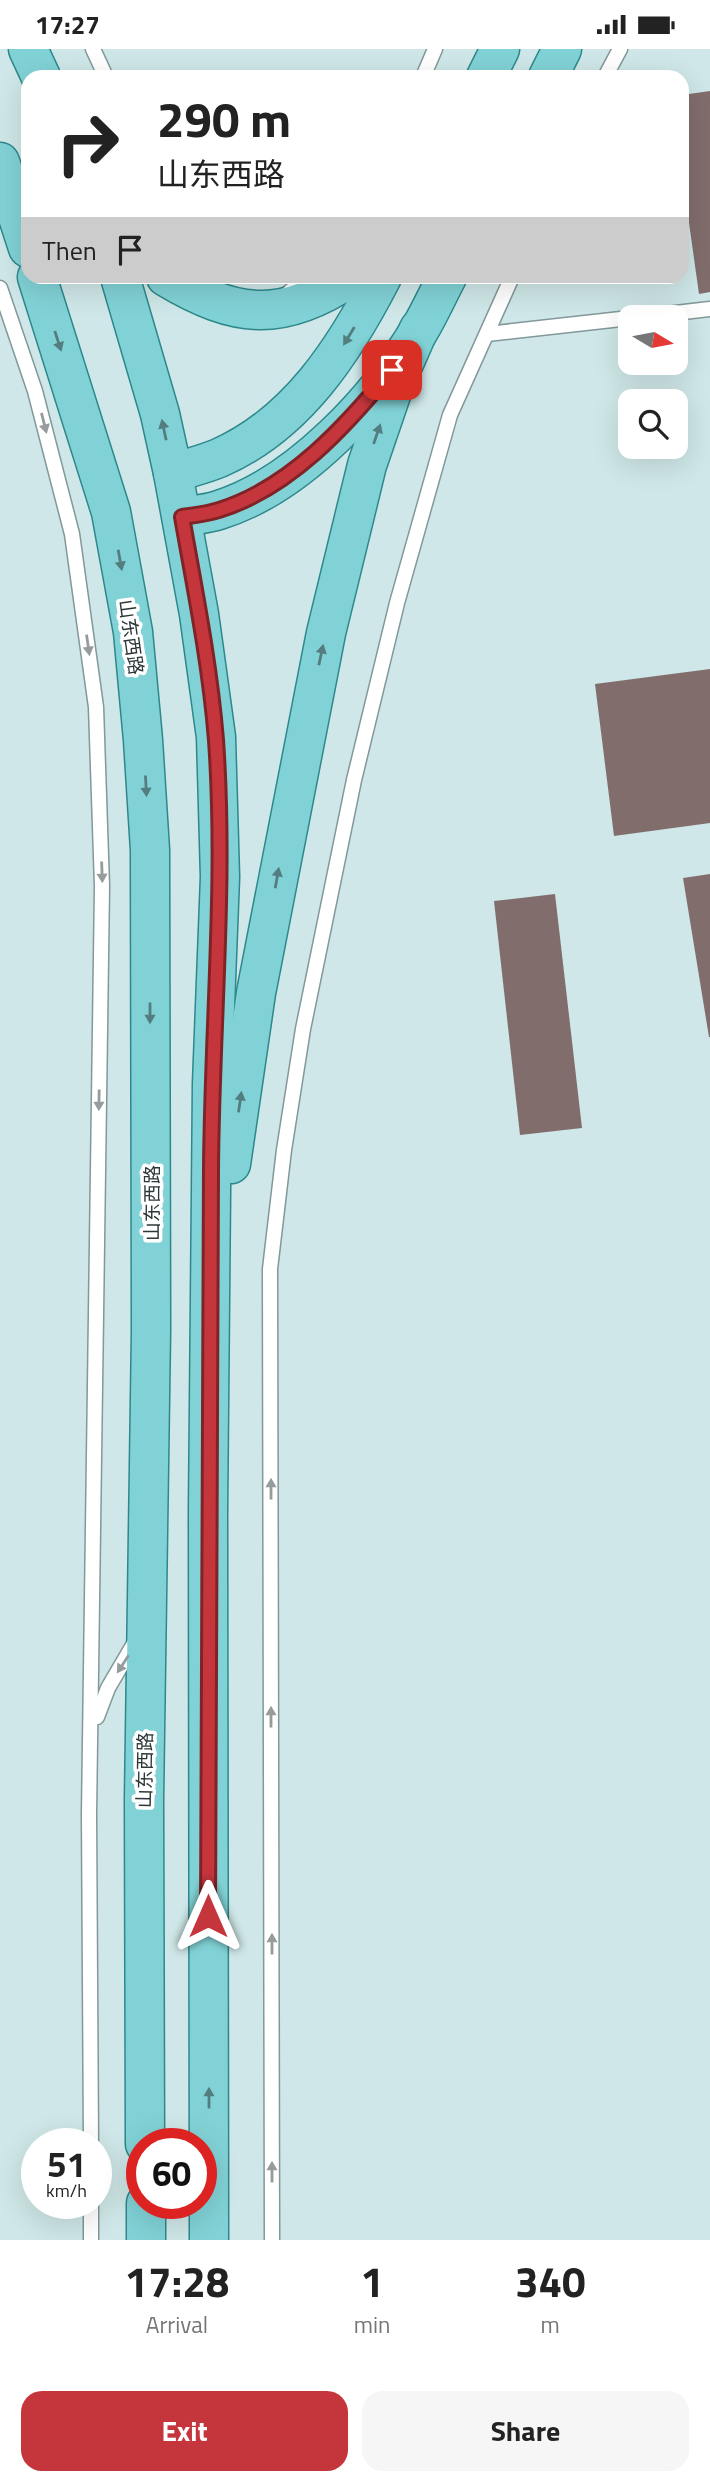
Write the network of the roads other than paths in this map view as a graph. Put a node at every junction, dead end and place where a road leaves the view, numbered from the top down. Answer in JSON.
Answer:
{"nodes":[{"id":1,"x":29,"y":49,"type":"edge"},
{"id":2,"x":93,"y":49,"type":"edge"},
{"id":3,"x":435,"y":49,"type":"edge"},
{"id":4,"x":500,"y":49,"type":"edge"},
{"id":5,"x":562,"y":49,"type":"edge"},
{"id":6,"x":620,"y":49,"type":"edge"},
{"id":7,"x":38,"y":70,"type":"edge"},
{"id":8,"x":104,"y":70,"type":"edge"},
{"id":9,"x":426,"y":70,"type":"edge"},
{"id":10,"x":490,"y":70,"type":"edge"},
{"id":11,"x":552,"y":70,"type":"edge"},
{"id":12,"x":610,"y":70,"type":"edge"},
{"id":13,"x":0,"y":162,"type":"edge"},
{"id":14,"x":21,"y":226,"type":"edge"},
{"id":15,"x":39,"y":284,"type":"edge"},
{"id":16,"x":122,"y":284,"type":"edge"},
{"id":17,"x":299,"y":284,"type":"edge"},
{"id":18,"x":340,"y":284,"type":"edge"},
{"id":19,"x":378,"y":284,"type":"edge"},
{"id":20,"x":443,"y":284,"type":"edge"},
{"id":21,"x":509,"y":284,"type":"edge"},
{"id":22,"x":197,"y":287,"type":"edge"},
{"id":23,"x":0,"y":288,"type":"edge"},
{"id":24,"x":710,"y":309,"type":"edge"},
{"id":25,"x":268,"y":310,"type":"junction"},
{"id":26,"x":688,"y":312,"type":"edge"},
{"id":27,"x":618,"y":319,"type":"edge"},
{"id":28,"x":419,"y":329,"type":"junction"},
{"id":29,"x":487,"y":334,"type":"junction"},
{"id":30,"x":173,"y":473,"type":"junction"},
{"id":31,"x":182,"y":517,"type":"junction"},
{"id":32,"x":208,"y":1512,"type":"junction"},
{"id":33,"x":147,"y":1600,"type":"junction"},
{"id":34,"x":91,"y":1745,"type":"junction"},
{"id":35,"x":91,"y":2128,"type":"edge"},
{"id":36,"x":145,"y":2128,"type":"edge"},
{"id":37,"x":91,"y":2219,"type":"edge"},
{"id":38,"x":146,"y":2219,"type":"edge"},
{"id":39,"x":92,"y":2240,"type":"edge"},
{"id":40,"x":146,"y":2240,"type":"edge"},
{"id":41,"x":209,"y":2240,"type":"edge"},
{"id":42,"x":272,"y":2240,"type":"edge"}],
"edges":[{"from":1,"to":7,"type":"main road"},
{"from":2,"to":8,"type":"lane"},
{"from":3,"to":9,"type":"lane"},
{"from":4,"to":10,"type":"main road"},
{"from":5,"to":11,"type":"main road"},
{"from":6,"to":12,"type":"lane"},
{"from":13,"to":14,"type":"main road"},
{"from":15,"to":33,"type":"main road","name":"山东西路","one_way":true},
{"from":30,"to":16,"type":"main road","one_way":true},
{"from":17,"to":25,"type":"lane"},
{"from":18,"to":25,"type":"main road"},
{"from":19,"to":30,"type":"main road","one_way":true},
{"from":20,"to":28,"type":"main road"},
{"from":21,"to":29,"type":"lane"},
{"from":22,"to":25,"type":"main road"},
{"from":23,"to":34,"type":"lane","one_way":true},
{"from":24,"to":26,"type":"lane"},
{"from":27,"to":29,"type":"lane"},
{"from":28,"to":31,"type":"main road"},
{"from":32,"to":28,"type":"main road","one_way":true},
{"from":42,"to":29,"type":"lane","one_way":true},
{"from":30,"to":31,"type":"main road"},
{"from":31,"to":32,"type":"main road"},
{"from":41,"to":32,"type":"main road","one_way":true},
{"from":33,"to":34,"type":"lane","one_way":true},
{"from":33,"to":36,"type":"main road","name":"山东西路"},
{"from":34,"to":35,"type":"lane"},
{"from":37,"to":39,"type":"lane"},
{"from":38,"to":40,"type":"main road"}]}
